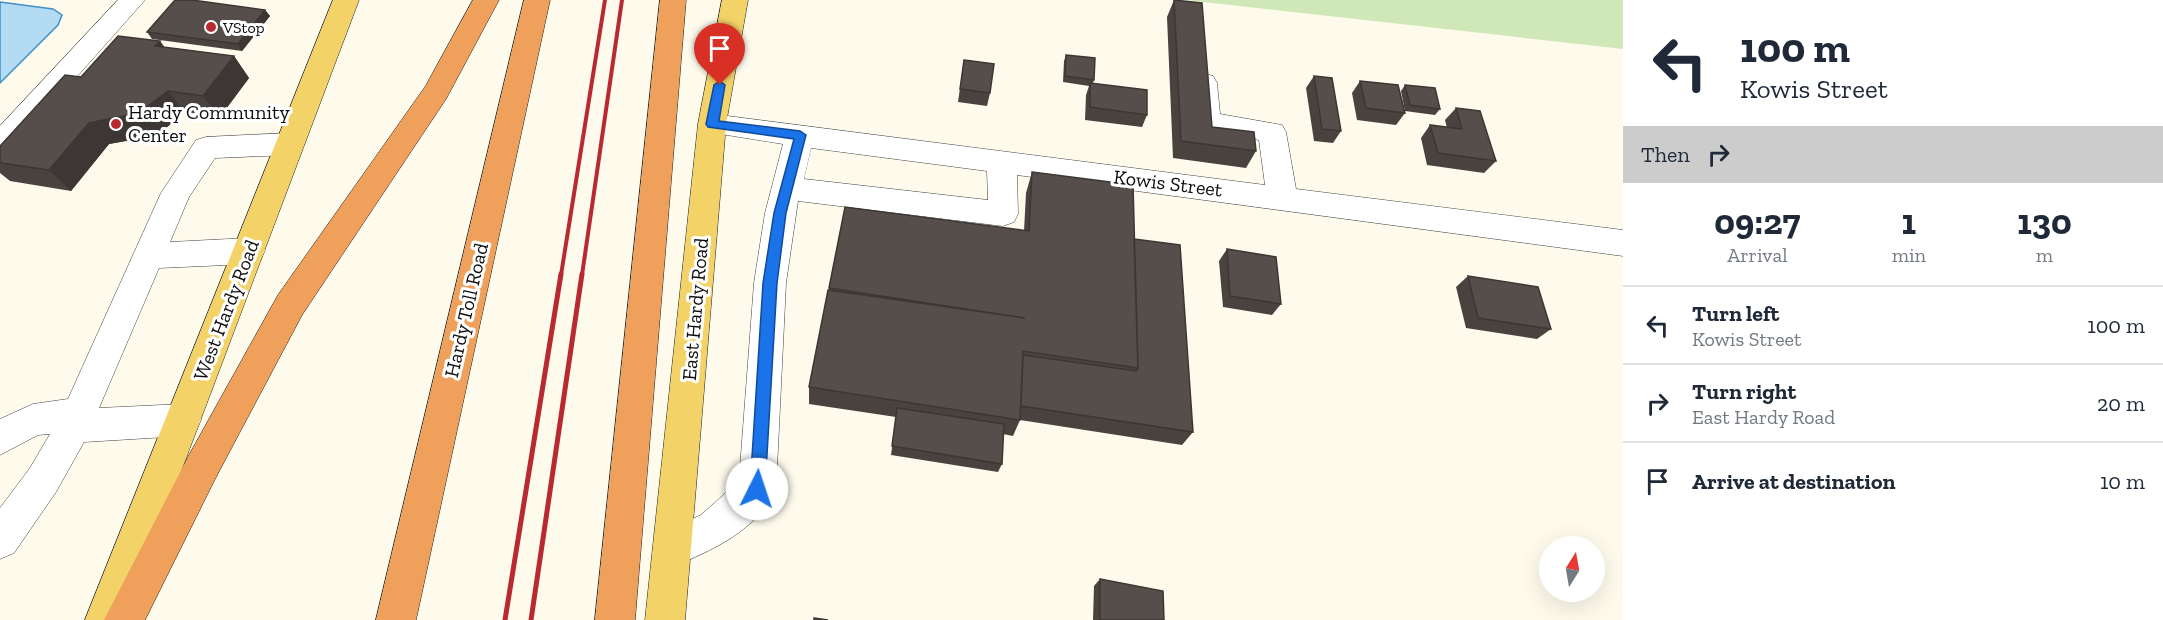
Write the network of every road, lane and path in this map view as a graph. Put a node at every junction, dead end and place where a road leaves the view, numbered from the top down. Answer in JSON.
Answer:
{"nodes":[{"id":1,"x":132,"y":0,"type":"edge"},
{"id":2,"x":346,"y":0,"type":"edge"},
{"id":3,"x":486,"y":0,"type":"edge"},
{"id":4,"x":537,"y":0,"type":"edge"},
{"id":5,"x":673,"y":0,"type":"edge"},
{"id":6,"x":735,"y":0,"type":"edge"},
{"id":7,"x":1201,"y":59,"type":"edge"},
{"id":8,"x":712,"y":124,"type":"junction"},
{"id":9,"x":800,"y":135,"type":"junction"},
{"id":10,"x":0,"y":144,"type":"edge"},
{"id":11,"x":290,"y":144,"type":"junction"},
{"id":12,"x":1002,"y":162,"type":"junction"},
{"id":13,"x":787,"y":188,"type":"junction"},
{"id":14,"x":1282,"y":198,"type":"junction"},
{"id":15,"x":1623,"y":243,"type":"edge"},
{"id":16,"x":249,"y":251,"type":"junction"},
{"id":17,"x":148,"y":255,"type":"junction"},
{"id":18,"x":77,"y":420,"type":"junction"},
{"id":19,"x":183,"y":420,"type":"junction"},
{"id":20,"x":0,"y":438,"type":"edge"},
{"id":21,"x":0,"y":540,"type":"edge"},
{"id":22,"x":672,"y":548,"type":"junction"},
{"id":23,"x":105,"y":620,"type":"edge"},
{"id":24,"x":124,"y":620,"type":"edge"},
{"id":25,"x":396,"y":620,"type":"edge"},
{"id":26,"x":615,"y":620,"type":"edge"},
{"id":27,"x":665,"y":620,"type":"edge"}],
"edges":[{"from":1,"to":10,"type":"street"},
{"from":2,"to":11,"type":"main road","name":"West Hardy Road"},
{"from":3,"to":24,"type":"highway"},
{"from":4,"to":25,"type":"highway","name":"Hardy Toll Road"},
{"from":5,"to":26,"type":"highway"},
{"from":6,"to":8,"type":"main road","name":"East Hardy Road"},
{"from":7,"to":14,"type":"street"},
{"from":8,"to":9,"type":"street","name":"Kowis Street"},
{"from":8,"to":22,"type":"main road","name":"East Hardy Road"},
{"from":9,"to":12,"type":"street","name":"Kowis Street"},
{"from":9,"to":13,"type":"street"},
{"from":11,"to":16,"type":"main road","name":"West Hardy Road"},
{"from":11,"to":17,"type":"street"},
{"from":12,"to":13,"type":"street"},
{"from":12,"to":14,"type":"street","name":"Kowis Street"},
{"from":13,"to":22,"type":"street"},
{"from":14,"to":15,"type":"street","name":"Kowis Street"},
{"from":16,"to":17,"type":"street"},
{"from":16,"to":19,"type":"main road","name":"West Hardy Road"},
{"from":17,"to":18,"type":"street"},
{"from":18,"to":19,"type":"street"},
{"from":18,"to":20,"type":"street"},
{"from":18,"to":21,"type":"street"},
{"from":19,"to":23,"type":"main road","name":"West Hardy Road"},
{"from":22,"to":27,"type":"main road","name":"East Hardy Road"}]}
